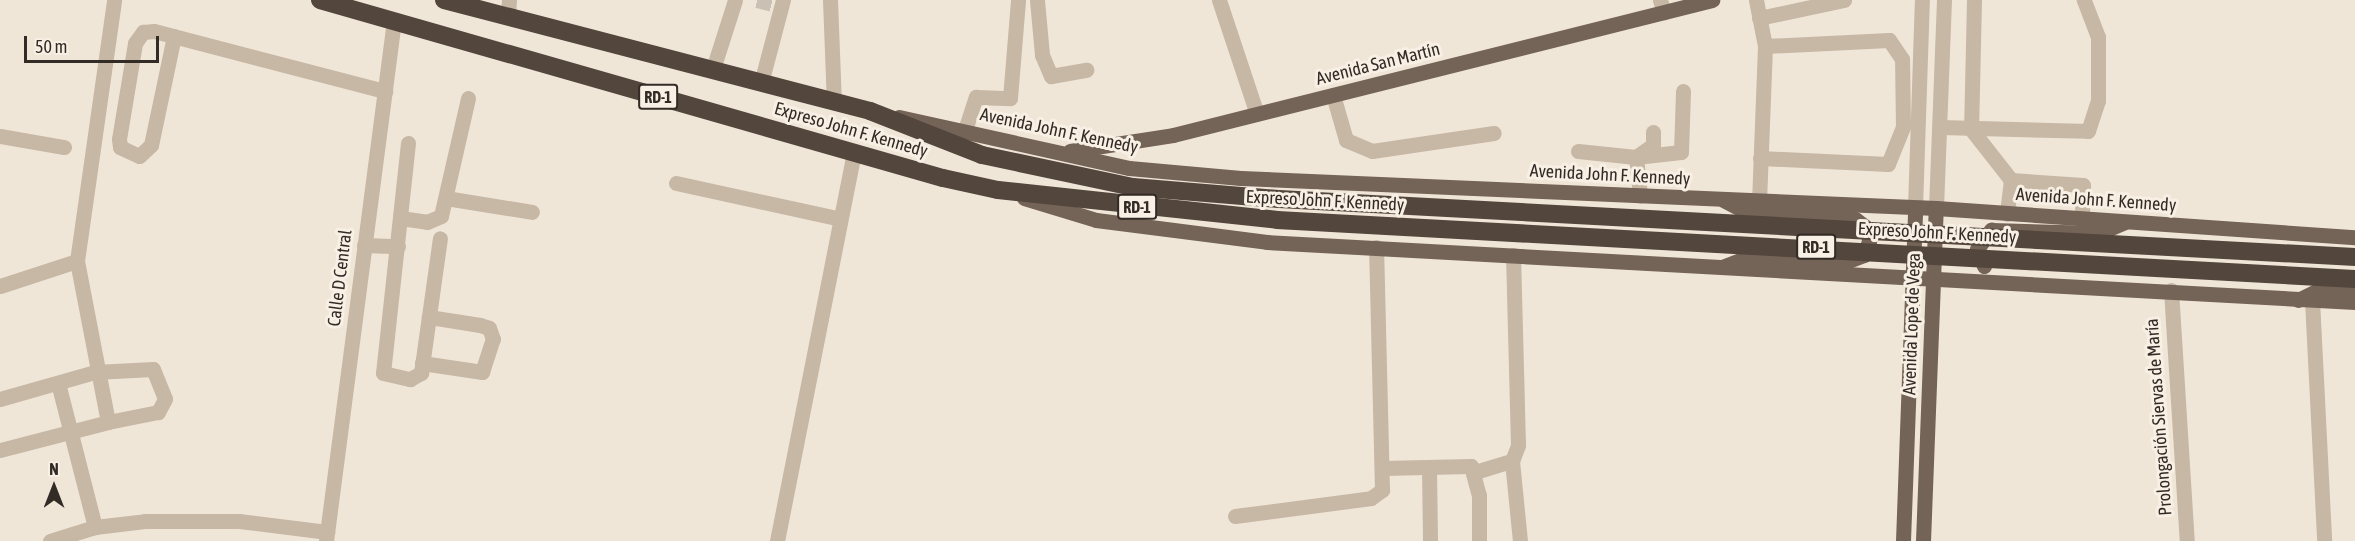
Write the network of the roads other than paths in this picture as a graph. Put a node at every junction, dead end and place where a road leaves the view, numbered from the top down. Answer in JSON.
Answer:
{"nodes":[{"id":1,"x":114,"y":0,"type":"edge"},
{"id":2,"x":320,"y":0,"type":"edge"},
{"id":3,"x":444,"y":0,"type":"edge"},
{"id":4,"x":465,"y":0,"type":"edge"},
{"id":5,"x":735,"y":0,"type":"edge"},
{"id":6,"x":783,"y":0,"type":"edge"},
{"id":7,"x":830,"y":0,"type":"edge"},
{"id":8,"x":1018,"y":0,"type":"edge"},
{"id":9,"x":1038,"y":0,"type":"edge"},
{"id":10,"x":1219,"y":0,"type":"edge"},
{"id":11,"x":1712,"y":0,"type":"edge"},
{"id":12,"x":1756,"y":0,"type":"edge"},
{"id":13,"x":1844,"y":0,"type":"edge"},
{"id":14,"x":1922,"y":0,"type":"edge"},
{"id":15,"x":1944,"y":0,"type":"edge"},
{"id":16,"x":1968,"y":0,"type":"edge"},
{"id":17,"x":2084,"y":0,"type":"edge"},
{"id":18,"x":1662,"y":6,"type":"edge"},
{"id":19,"x":509,"y":7,"type":"edge"},
{"id":20,"x":485,"y":9,"type":"junction"},
{"id":21,"x":1759,"y":18,"type":"junction"},
{"id":22,"x":394,"y":20,"type":"junction"},
{"id":23,"x":174,"y":36,"type":"junction"},
{"id":24,"x":1765,"y":46,"type":"junction"},
{"id":25,"x":1902,"y":59,"type":"junction"},
{"id":26,"x":1920,"y":60,"type":"junction"},
{"id":27,"x":713,"y":69,"type":"junction"},
{"id":28,"x":1086,"y":70,"type":"dead end"},
{"id":29,"x":761,"y":83,"type":"junction"},
{"id":30,"x":1683,"y":91,"type":"dead end"},
{"id":31,"x":385,"y":92,"type":"junction"},
{"id":32,"x":1333,"y":95,"type":"junction"},
{"id":33,"x":468,"y":98,"type":"dead end"},
{"id":34,"x":834,"y":102,"type":"junction"},
{"id":35,"x":870,"y":111,"type":"junction"},
{"id":36,"x":1257,"y":114,"type":"junction"},
{"id":37,"x":1940,"y":127,"type":"junction"},
{"id":38,"x":1971,"y":129,"type":"junction"},
{"id":39,"x":965,"y":130,"type":"junction"},
{"id":40,"x":1653,"y":132,"type":"dead end"},
{"id":41,"x":1494,"y":133,"type":"dead end"},
{"id":42,"x":0,"y":136,"type":"edge"},
{"id":43,"x":408,"y":143,"type":"dead end"},
{"id":44,"x":64,"y":147,"type":"dead end"},
{"id":45,"x":1578,"y":151,"type":"dead end"},
{"id":46,"x":1051,"y":152,"type":"junction"},
{"id":47,"x":854,"y":153,"type":"junction"},
{"id":48,"x":1636,"y":157,"type":"junction"},
{"id":49,"x":1760,"y":158,"type":"junction"},
{"id":50,"x":2011,"y":180,"type":"junction"},
{"id":51,"x":676,"y":183,"type":"dead end"},
{"id":52,"x":998,"y":190,"type":"junction"},
{"id":53,"x":1640,"y":196,"type":"junction"},
{"id":54,"x":446,"y":198,"type":"junction"},
{"id":55,"x":1722,"y":200,"type":"junction"},
{"id":56,"x":1759,"y":200,"type":"junction"},
{"id":57,"x":1915,"y":208,"type":"junction"},
{"id":58,"x":1936,"y":208,"type":"junction"},
{"id":59,"x":532,"y":212,"type":"dead end"},
{"id":60,"x":2007,"y":214,"type":"junction"},
{"id":61,"x":400,"y":218,"type":"junction"},
{"id":62,"x":837,"y":218,"type":"junction"},
{"id":63,"x":2082,"y":219,"type":"junction"},
{"id":64,"x":2125,"y":222,"type":"junction"},
{"id":65,"x":2300,"y":234,"type":"junction"},
{"id":66,"x":2355,"y":237,"type":"edge"},
{"id":67,"x":440,"y":238,"type":"dead end"},
{"id":68,"x":364,"y":245,"type":"junction"},
{"id":69,"x":398,"y":246,"type":"junction"},
{"id":70,"x":1376,"y":247,"type":"junction"},
{"id":71,"x":2355,"y":249,"type":"edge"},
{"id":72,"x":1513,"y":255,"type":"junction"},
{"id":73,"x":2355,"y":257,"type":"edge"},
{"id":74,"x":77,"y":261,"type":"junction"},
{"id":75,"x":1722,"y":267,"type":"junction"},
{"id":76,"x":1914,"y":275,"type":"junction"},
{"id":77,"x":1933,"y":276,"type":"junction"},
{"id":78,"x":2355,"y":279,"type":"edge"},
{"id":79,"x":0,"y":286,"type":"edge"},
{"id":80,"x":2125,"y":288,"type":"junction"},
{"id":81,"x":2355,"y":289,"type":"edge"},
{"id":82,"x":2171,"y":290,"type":"junction"},
{"id":83,"x":2305,"y":300,"type":"junction"},
{"id":84,"x":2355,"y":303,"type":"edge"},
{"id":85,"x":429,"y":317,"type":"junction"},
{"id":86,"x":422,"y":363,"type":"junction"},
{"id":87,"x":95,"y":372,"type":"junction"},
{"id":88,"x":58,"y":383,"type":"junction"},
{"id":89,"x":0,"y":399,"type":"edge"},
{"id":90,"x":108,"y":422,"type":"junction"},
{"id":91,"x":74,"y":431,"type":"junction"},
{"id":92,"x":0,"y":450,"type":"edge"},
{"id":93,"x":1512,"y":461,"type":"junction"},
{"id":94,"x":1429,"y":467,"type":"junction"},
{"id":95,"x":1382,"y":468,"type":"junction"},
{"id":96,"x":1475,"y":472,"type":"junction"},
{"id":97,"x":1235,"y":516,"type":"dead end"},
{"id":98,"x":95,"y":527,"type":"junction"},
{"id":99,"x":326,"y":537,"type":"edge"},
{"id":100,"x":50,"y":541,"type":"edge"},
{"id":101,"x":777,"y":541,"type":"edge"},
{"id":102,"x":1430,"y":541,"type":"edge"},
{"id":103,"x":1479,"y":541,"type":"edge"},
{"id":104,"x":1520,"y":541,"type":"edge"},
{"id":105,"x":1903,"y":541,"type":"edge"},
{"id":106,"x":1923,"y":541,"type":"edge"},
{"id":107,"x":2187,"y":541,"type":"edge"},
{"id":108,"x":2324,"y":541,"type":"edge"}],
"edges":[{"from":1,"to":74,"type":"street"},
{"from":2,"to":22,"type":"highway","name":"Expreso John F. Kennedy","number":"RD-1"},
{"from":3,"to":20,"type":"highway","name":"Expreso John F. Kennedy","number":"RD-1"},
{"from":4,"to":20,"type":"main road","number":"RD-1"},
{"from":5,"to":27,"type":"street"},
{"from":6,"to":29,"type":"street"},
{"from":7,"to":34,"type":"street"},
{"from":8,"to":39,"type":"street"},
{"from":9,"to":28,"type":"street"},
{"from":10,"to":36,"type":"street"},
{"from":11,"to":18,"type":"main road","name":"Avenida San Martín"},
{"from":12,"to":21,"type":"street"},
{"from":13,"to":21,"type":"street"},
{"from":14,"to":26,"type":"street","name":"Avenida Lope de Vega"},
{"from":15,"to":37,"type":"street","name":"Avenida Lope de Vega"},
{"from":16,"to":38,"type":"street"},
{"from":17,"to":38,"type":"street"},
{"from":18,"to":32,"type":"main road","name":"Avenida San Martín"},
{"from":19,"to":20,"type":"highway","name":"Expreso John F. Kennedy","number":"RD-1"},
{"from":19,"to":27,"type":"highway","name":"Expreso John F. Kennedy","number":"RD-1"},
{"from":21,"to":24,"type":"street"},
{"from":22,"to":31,"type":"street","name":"Calle D Central"},
{"from":22,"to":47,"type":"highway","name":"Expreso John F. Kennedy","number":"RD-1"},
{"from":23,"to":23,"type":"street"},
{"from":23,"to":31,"type":"street"},
{"from":24,"to":25,"type":"street"},
{"from":24,"to":49,"type":"street"},
{"from":25,"to":26,"type":"street"},
{"from":25,"to":49,"type":"street"},
{"from":26,"to":57,"type":"street","name":"Avenida Lope de Vega"},
{"from":27,"to":29,"type":"highway","name":"Expreso John F. Kennedy","number":"RD-1"},
{"from":29,"to":34,"type":"highway","name":"Expreso John F. Kennedy","number":"RD-1"},
{"from":30,"to":48,"type":"street"},
{"from":31,"to":68,"type":"street","name":"Calle D Central"},
{"from":32,"to":36,"type":"main road","name":"Avenida San Martín"},
{"from":32,"to":41,"type":"street"},
{"from":33,"to":54,"type":"street"},
{"from":34,"to":35,"type":"highway","name":"Expreso John F. Kennedy","number":"RD-1"},
{"from":35,"to":39,"type":"main road","name":"Avenida John F. Kennedy","number":"RD-1"},
{"from":35,"to":73,"type":"highway","name":"Expreso John F. Kennedy","number":"RD-1","bridge":true},
{"from":36,"to":46,"type":"main road","name":"Avenida San Martín"},
{"from":37,"to":38,"type":"street"},
{"from":37,"to":58,"type":"street","name":"Avenida Lope de Vega"},
{"from":38,"to":50,"type":"street"},
{"from":39,"to":46,"type":"main road","name":"Avenida John F. Kennedy","number":"RD-1"},
{"from":40,"to":48,"type":"street"},
{"from":42,"to":44,"type":"street"},
{"from":43,"to":61,"type":"street"},
{"from":45,"to":48,"type":"street"},
{"from":46,"to":53,"type":"main road","name":"Avenida John F. Kennedy","number":"RD-1"},
{"from":47,"to":52,"type":"highway","name":"Expreso John F. Kennedy","number":"RD-1"},
{"from":47,"to":62,"type":"street"},
{"from":48,"to":53,"type":"street"},
{"from":49,"to":56,"type":"street"},
{"from":50,"to":60,"type":"street"},
{"from":50,"to":63,"type":"street"},
{"from":51,"to":62,"type":"street"},
{"from":52,"to":70,"type":"main road","number":"RD-1"},
{"from":52,"to":78,"type":"highway","name":"Expreso John F. Kennedy","number":"RD-1","bridge":true},
{"from":53,"to":55,"type":"main road","name":"Avenida John F. Kennedy","number":"RD-1"},
{"from":54,"to":59,"type":"street"},
{"from":54,"to":61,"type":"street"},
{"from":55,"to":56,"type":"main road","name":"Avenida John F. Kennedy","number":"RD-1"},
{"from":55,"to":75,"type":"main road"},
{"from":56,"to":57,"type":"main road","name":"Avenida John F. Kennedy","number":"RD-1"},
{"from":57,"to":58,"type":"main road","name":"Avenida John F. Kennedy","number":"RD-1"},
{"from":57,"to":76,"type":"main road","name":"Avenida Lope de Vega"},
{"from":58,"to":60,"type":"main road","name":"Avenida John F. Kennedy","number":"RD-1"},
{"from":58,"to":77,"type":"main road","name":"Avenida Lope de Vega"},
{"from":60,"to":63,"type":"main road","name":"Avenida John F. Kennedy","number":"RD-1"},
{"from":61,"to":69,"type":"street"},
{"from":62,"to":101,"type":"street"},
{"from":63,"to":64,"type":"main road","name":"Avenida John F. Kennedy","number":"RD-1"},
{"from":64,"to":65,"type":"main road","name":"Avenida John F. Kennedy","number":"RD-1"},
{"from":64,"to":80,"type":"main road"},
{"from":65,"to":66,"type":"main road","name":"Avenida John F. Kennedy","number":"RD-1"},
{"from":65,"to":71,"type":"main road"},
{"from":67,"to":85,"type":"street"},
{"from":68,"to":69,"type":"street"},
{"from":68,"to":99,"type":"street","name":"Calle D Central"},
{"from":69,"to":86,"type":"street"},
{"from":70,"to":72,"type":"main road","number":"RD-1"},
{"from":70,"to":95,"type":"street"},
{"from":72,"to":75,"type":"main road","number":"RD-1"},
{"from":72,"to":93,"type":"street"},
{"from":74,"to":79,"type":"street"},
{"from":74,"to":87,"type":"street"},
{"from":75,"to":76,"type":"main road","number":"RD-1"},
{"from":76,"to":77,"type":"main road","number":"RD-1"},
{"from":76,"to":105,"type":"main road","name":"Avenida Lope de Vega"},
{"from":77,"to":80,"type":"main road","number":"RD-1"},
{"from":77,"to":106,"type":"main road","name":"Avenida Lope de Vega"},
{"from":80,"to":82,"type":"main road","number":"RD-1"},
{"from":81,"to":83,"type":"main road"},
{"from":82,"to":83,"type":"main road","number":"RD-1"},
{"from":82,"to":107,"type":"street","name":"Prolongación Siervas de María"},
{"from":83,"to":84,"type":"main road","number":"RD-1"},
{"from":83,"to":108,"type":"street"},
{"from":85,"to":86,"type":"street"},
{"from":85,"to":86,"type":"street"},
{"from":87,"to":88,"type":"street"},
{"from":87,"to":90,"type":"street"},
{"from":87,"to":90,"type":"street"},
{"from":88,"to":89,"type":"street"},
{"from":88,"to":91,"type":"street"},
{"from":90,"to":91,"type":"street"},
{"from":91,"to":92,"type":"street"},
{"from":91,"to":98,"type":"street"},
{"from":93,"to":96,"type":"street"},
{"from":93,"to":104,"type":"street"},
{"from":94,"to":95,"type":"street"},
{"from":94,"to":96,"type":"street"},
{"from":94,"to":102,"type":"street"},
{"from":95,"to":97,"type":"street"},
{"from":96,"to":103,"type":"street"},
{"from":98,"to":99,"type":"street"},
{"from":98,"to":100,"type":"street"}]}
